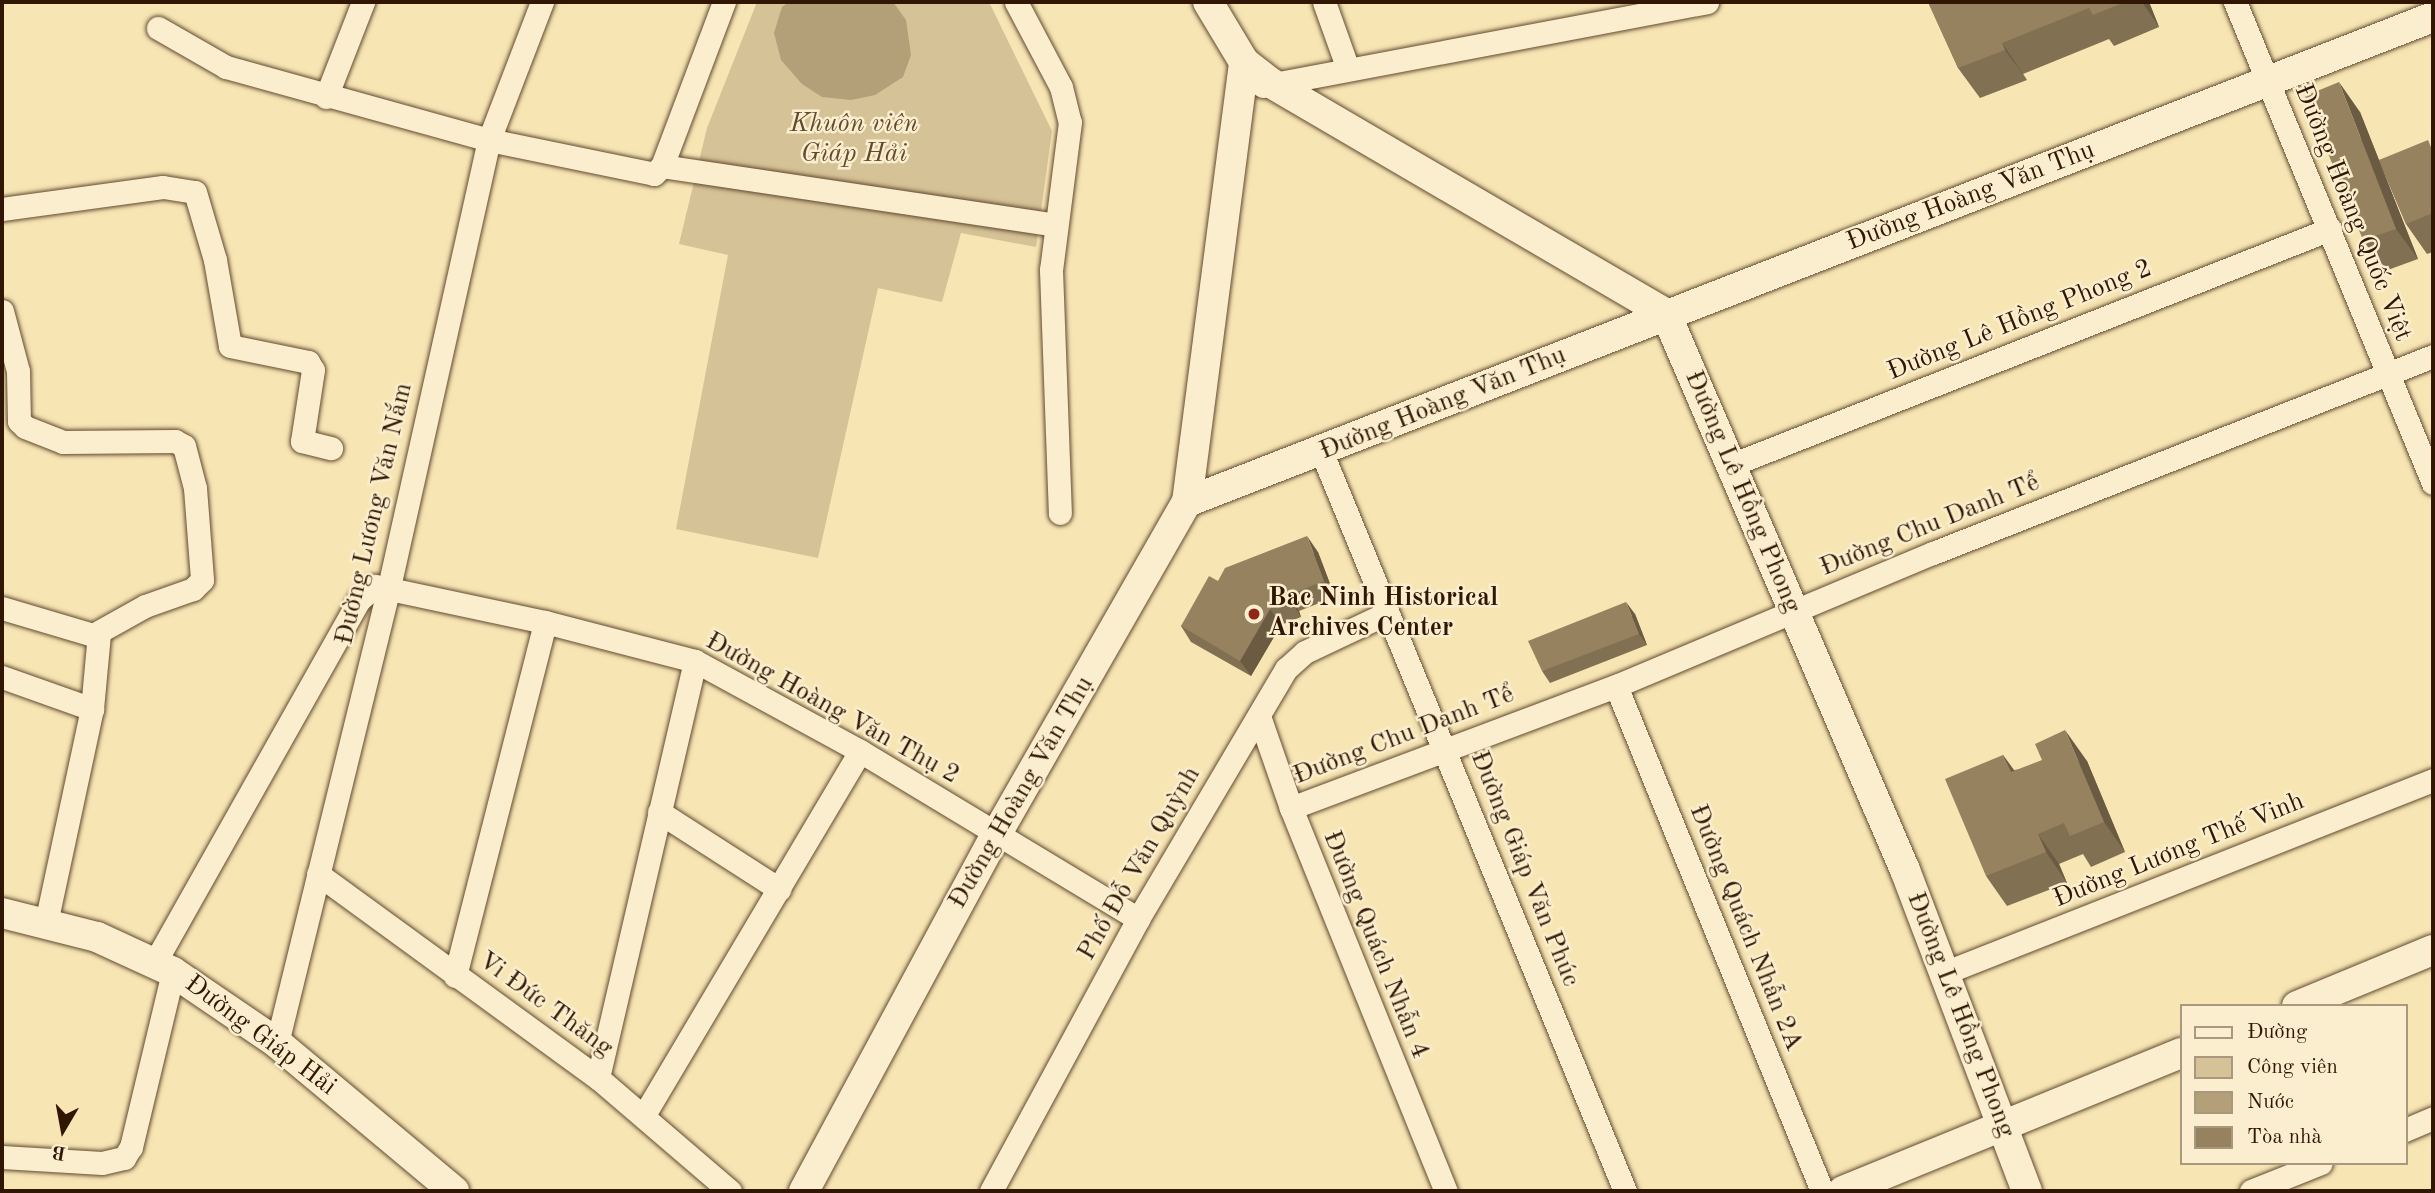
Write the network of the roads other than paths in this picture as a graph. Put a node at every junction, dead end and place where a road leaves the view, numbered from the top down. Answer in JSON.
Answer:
{"nodes":[{"id":1,"x":363,"y":2,"type":"edge"},
{"id":2,"x":542,"y":2,"type":"edge"},
{"id":3,"x":724,"y":2,"type":"edge"},
{"id":4,"x":1016,"y":2,"type":"edge"},
{"id":5,"x":1209,"y":2,"type":"edge"},
{"id":6,"x":1324,"y":2,"type":"edge"},
{"id":7,"x":1707,"y":2,"type":"edge"},
{"id":8,"x":2235,"y":2,"type":"edge"},
{"id":9,"x":2433,"y":17,"type":"edge"},
{"id":10,"x":158,"y":28,"type":"dead end"},
{"id":11,"x":1244,"y":62,"type":"junction"},
{"id":12,"x":1348,"y":69,"type":"junction"},
{"id":13,"x":1271,"y":83,"type":"junction"},
{"id":14,"x":2269,"y":83,"type":"junction"},
{"id":15,"x":1241,"y":93,"type":"junction"},
{"id":16,"x":327,"y":97,"type":"junction"},
{"id":17,"x":489,"y":140,"type":"junction"},
{"id":18,"x":663,"y":166,"type":"junction"},
{"id":19,"x":2,"y":209,"type":"edge"},
{"id":20,"x":1055,"y":225,"type":"junction"},
{"id":21,"x":2330,"y":229,"type":"junction"},
{"id":22,"x":2,"y":311,"type":"edge"},
{"id":23,"x":1666,"y":314,"type":"junction"},
{"id":24,"x":2433,"y":356,"type":"edge"},
{"id":25,"x":2387,"y":373,"type":"junction"},
{"id":26,"x":331,"y":448,"type":"dead end"},
{"id":27,"x":1322,"y":453,"type":"junction"},
{"id":28,"x":1731,"y":466,"type":"junction"},
{"id":29,"x":2433,"y":484,"type":"edge"},
{"id":30,"x":1186,"y":502,"type":"junction"},
{"id":31,"x":1060,"y":513,"type":"dead end"},
{"id":32,"x":389,"y":587,"type":"junction"},
{"id":33,"x":2,"y":608,"type":"edge"},
{"id":34,"x":1794,"y":611,"type":"junction"},
{"id":35,"x":1387,"y":613,"type":"junction"},
{"id":36,"x":545,"y":622,"type":"junction"},
{"id":37,"x":99,"y":633,"type":"junction"},
{"id":38,"x":695,"y":661,"type":"junction"},
{"id":39,"x":2,"y":677,"type":"edge"},
{"id":40,"x":1616,"y":686,"type":"junction"},
{"id":41,"x":92,"y":709,"type":"junction"},
{"id":42,"x":1259,"y":716,"type":"junction"},
{"id":43,"x":1444,"y":749,"type":"junction"},
{"id":44,"x":860,"y":751,"type":"junction"},
{"id":45,"x":2433,"y":780,"type":"edge"},
{"id":46,"x":1291,"y":808,"type":"junction"},
{"id":47,"x":659,"y":812,"type":"junction"},
{"id":48,"x":996,"y":835,"type":"junction"},
{"id":49,"x":318,"y":874,"type":"junction"},
{"id":50,"x":779,"y":889,"type":"junction"},
{"id":51,"x":2,"y":913,"type":"edge"},
{"id":52,"x":1138,"y":919,"type":"junction"},
{"id":53,"x":46,"y":923,"type":"junction"},
{"id":54,"x":2433,"y":950,"type":"edge"},
{"id":55,"x":164,"y":967,"type":"junction"},
{"id":56,"x":1944,"y":974,"type":"junction"},
{"id":57,"x":455,"y":976,"type":"junction"},
{"id":58,"x":2302,"y":1004,"type":"edge"},
{"id":59,"x":276,"y":1043,"type":"junction"},
{"id":60,"x":2180,"y":1053,"type":"edge"},
{"id":61,"x":598,"y":1078,"type":"junction"},
{"id":62,"x":644,"y":1115,"type":"junction"},
{"id":63,"x":2433,"y":1118,"type":"edge"},
{"id":64,"x":2002,"y":1126,"type":"junction"},
{"id":65,"x":2407,"y":1129,"type":"edge"},
{"id":66,"x":2,"y":1157,"type":"edge"},
{"id":67,"x":2316,"y":1165,"type":"edge"},
{"id":68,"x":454,"y":1191,"type":"edge"},
{"id":69,"x":730,"y":1191,"type":"edge"},
{"id":70,"x":803,"y":1191,"type":"edge"},
{"id":71,"x":991,"y":1191,"type":"edge"},
{"id":72,"x":1446,"y":1191,"type":"edge"},
{"id":73,"x":1625,"y":1191,"type":"edge"},
{"id":74,"x":1822,"y":1191,"type":"edge"},
{"id":75,"x":1843,"y":1191,"type":"edge"},
{"id":76,"x":2027,"y":1191,"type":"edge"},
{"id":77,"x":2251,"y":1191,"type":"edge"}],
"edges":[{"from":1,"to":16,"type":"street"},
{"from":2,"to":17,"type":"street","name":"Đường Lương Văn Nắm"},
{"from":3,"to":18,"type":"street"},
{"from":4,"to":20,"type":"street"},
{"from":5,"to":11,"type":"street"},
{"from":6,"to":12,"type":"street"},
{"from":7,"to":12,"type":"street"},
{"from":8,"to":14,"type":"street","name":"Đường Hoàng Quốc Việt"},
{"from":9,"to":14,"type":"street","name":"Đường Hoàng Văn Thụ"},
{"from":10,"to":16,"type":"street"},
{"from":11,"to":13,"type":"street"},
{"from":11,"to":15,"type":"street"},
{"from":12,"to":13,"type":"street"},
{"from":13,"to":15,"type":"street"},
{"from":13,"to":23,"type":"street"},
{"from":14,"to":21,"type":"street","name":"Đường Hoàng Quốc Việt"},
{"from":14,"to":23,"type":"street","name":"Đường Hoàng Văn Thụ"},
{"from":15,"to":30,"type":"street"},
{"from":16,"to":17,"type":"street"},
{"from":17,"to":18,"type":"street"},
{"from":17,"to":32,"type":"street","name":"Đường Lương Văn Nắm"},
{"from":18,"to":20,"type":"street"},
{"from":19,"to":26,"type":"street"},
{"from":20,"to":31,"type":"street"},
{"from":21,"to":25,"type":"street","name":"Đường Hoàng Quốc Việt"},
{"from":21,"to":28,"type":"street","name":"Đường Lê Hồng Phong 2"},
{"from":22,"to":37,"type":"street"},
{"from":23,"to":27,"type":"street","name":"Đường Hoàng Văn Thụ"},
{"from":23,"to":28,"type":"street","name":"Đường Lê Hồng Phong"},
{"from":24,"to":25,"type":"street","name":"Đường Chu Danh Tể"},
{"from":25,"to":29,"type":"street","name":"Đường Hoàng Quốc Việt"},
{"from":25,"to":34,"type":"street","name":"Đường Chu Danh Tể"},
{"from":27,"to":30,"type":"street","name":"Đường Hoàng Văn Thụ"},
{"from":27,"to":35,"type":"street","name":"Đường Giáp Văn Phúc"},
{"from":28,"to":34,"type":"street","name":"Đường Lê Hồng Phong"},
{"from":30,"to":48,"type":"street","name":"Đường Hoàng Văn Thụ"},
{"from":32,"to":36,"type":"street","name":"Đường Hoàng Văn Thụ 2"},
{"from":32,"to":49,"type":"street","name":"Đường Lương Văn Nắm"},
{"from":32,"to":55,"type":"street"},
{"from":33,"to":37,"type":"street"},
{"from":34,"to":40,"type":"street","name":"Đường Chu Danh Tể"},
{"from":34,"to":56,"type":"street","name":"Đường Lê Hồng Phong"},
{"from":35,"to":42,"type":"street","name":"Phố Đỗ Văn Quỳnh"},
{"from":35,"to":43,"type":"street","name":"Đường Giáp Văn Phúc"},
{"from":36,"to":38,"type":"street","name":"Đường Hoàng Văn Thụ 2"},
{"from":36,"to":57,"type":"street"},
{"from":37,"to":41,"type":"street"},
{"from":38,"to":44,"type":"street","name":"Đường Hoàng Văn Thụ 2"},
{"from":38,"to":47,"type":"street"},
{"from":39,"to":41,"type":"street"},
{"from":40,"to":43,"type":"street","name":"Đường Chu Danh Tể"},
{"from":40,"to":74,"type":"street","name":"Đường Quách Nhẫn 2A"},
{"from":41,"to":53,"type":"street"},
{"from":42,"to":46,"type":"street","name":"Đường Quách Nhẫn 4"},
{"from":42,"to":52,"type":"street","name":"Phố Đỗ Văn Quỳnh"},
{"from":43,"to":46,"type":"street","name":"Đường Chu Danh Tể"},
{"from":43,"to":73,"type":"street","name":"Đường Giáp Văn Phúc"},
{"from":44,"to":48,"type":"street","name":"Đường Hoàng Văn Thụ 2"},
{"from":44,"to":50,"type":"street"},
{"from":45,"to":56,"type":"street","name":"Đường Lương Thế Vinh"},
{"from":46,"to":72,"type":"street","name":"Đường Quách Nhẫn 4"},
{"from":47,"to":50,"type":"street"},
{"from":47,"to":61,"type":"street"},
{"from":48,"to":52,"type":"street","name":"Đường Hoàng Văn Thụ 2"},
{"from":48,"to":70,"type":"street","name":"Đường Hoàng Văn Thụ"},
{"from":49,"to":57,"type":"street","name":"Vi Đức Thăng"},
{"from":49,"to":59,"type":"street","name":"Đường Lương Văn Nắm"},
{"from":50,"to":62,"type":"street"},
{"from":51,"to":53,"type":"street","name":"Đường Giáp Hải"},
{"from":52,"to":71,"type":"street","name":"Phố Đỗ Văn Quỳnh"},
{"from":53,"to":55,"type":"street","name":"Đường Giáp Hải"},
{"from":54,"to":58,"type":"street"},
{"from":55,"to":59,"type":"street","name":"Đường Giáp Hải"},
{"from":55,"to":66,"type":"street"},
{"from":56,"to":64,"type":"street","name":"Đường Lê Hồng Phong"},
{"from":57,"to":61,"type":"street","name":"Vi Đức Thăng"},
{"from":59,"to":68,"type":"street","name":"Đường Giáp Hải"},
{"from":60,"to":64,"type":"street"},
{"from":61,"to":62,"type":"street","name":"Vi Đức Thăng"},
{"from":62,"to":69,"type":"street","name":"Vi Đức Thăng"},
{"from":63,"to":65,"type":"street"},
{"from":64,"to":75,"type":"street"},
{"from":64,"to":76,"type":"street","name":"Đường Lê Hồng Phong"},
{"from":67,"to":77,"type":"street"}]}
